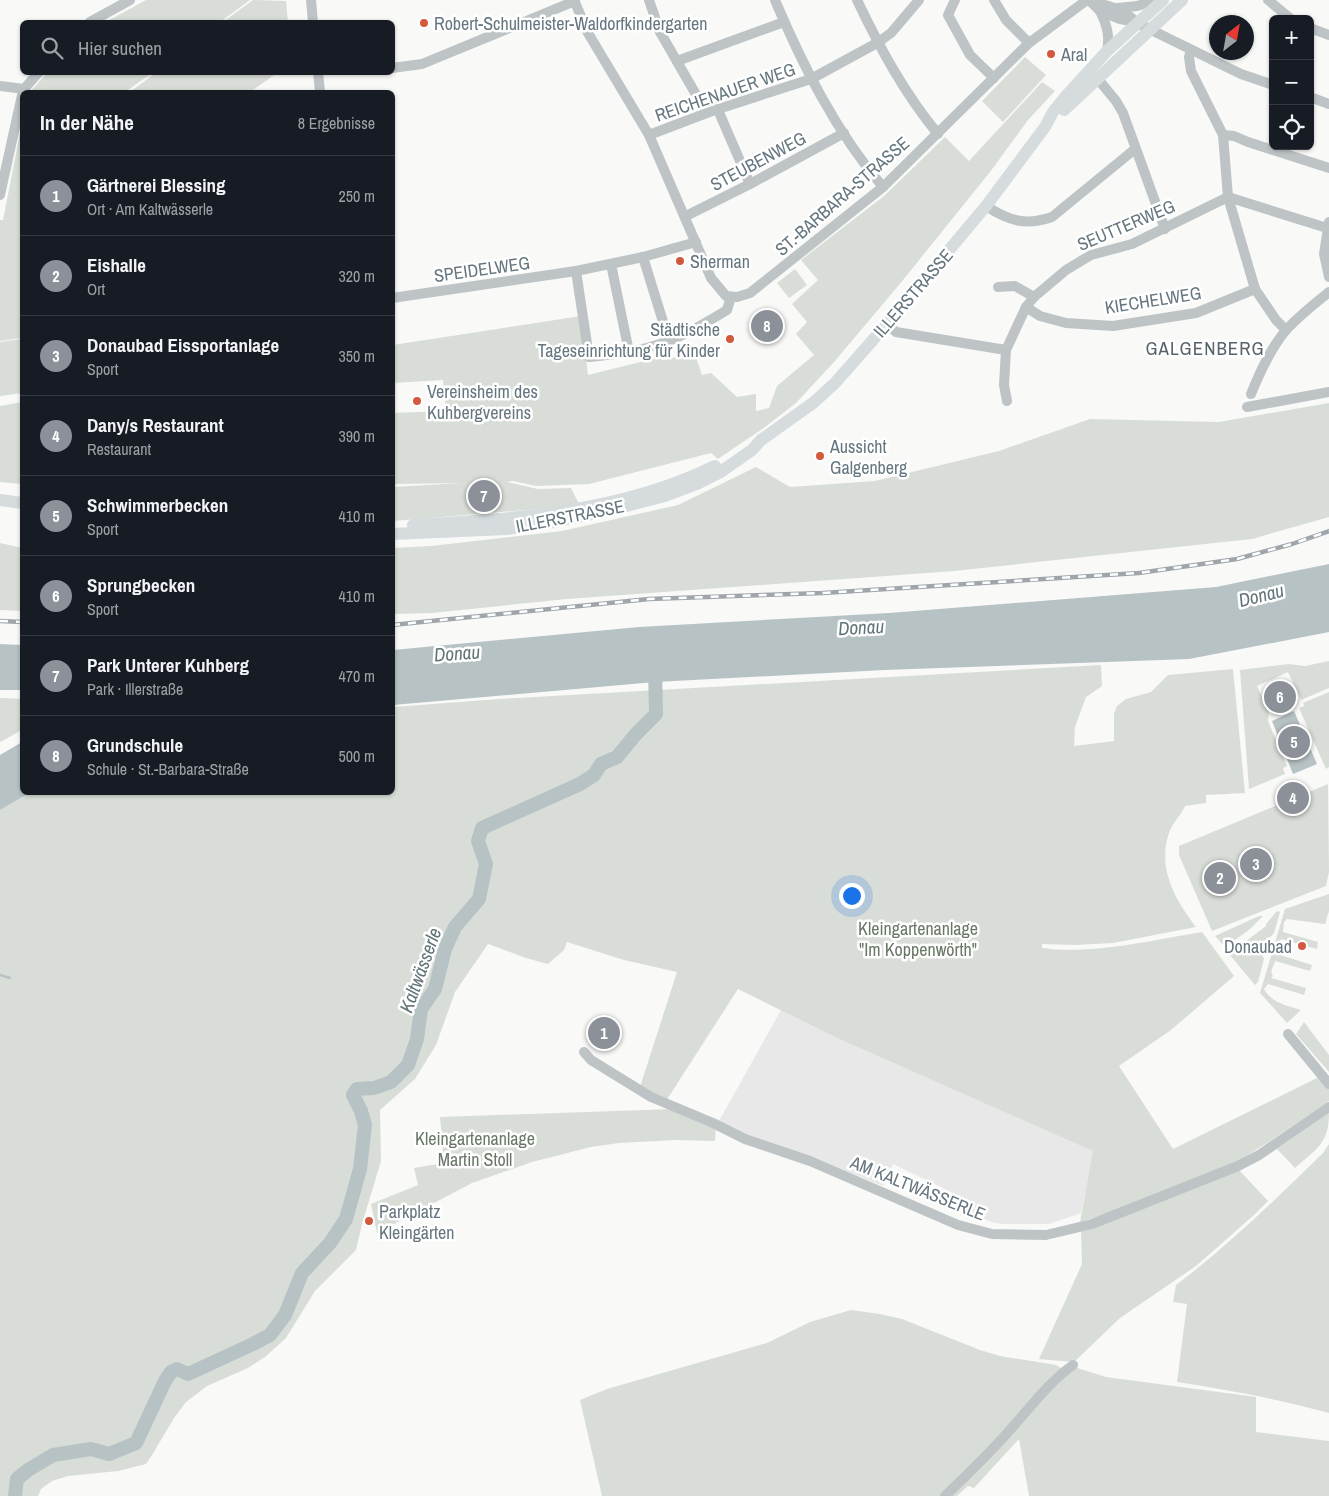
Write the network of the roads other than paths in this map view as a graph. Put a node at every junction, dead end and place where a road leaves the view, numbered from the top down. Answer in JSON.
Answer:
{"nodes":[{"id":1,"x":130,"y":0,"type":"edge"},
{"id":2,"x":311,"y":0,"type":"edge"},
{"id":3,"x":575,"y":0,"type":"edge"},
{"id":4,"x":650,"y":0,"type":"edge"},
{"id":5,"x":774,"y":0,"type":"edge"},
{"id":6,"x":857,"y":0,"type":"edge"},
{"id":7,"x":919,"y":0,"type":"edge"},
{"id":8,"x":955,"y":0,"type":"edge"},
{"id":9,"x":994,"y":0,"type":"edge"},
{"id":10,"x":1157,"y":0,"type":"edge"},
{"id":11,"x":1163,"y":0,"type":"edge"},
{"id":12,"x":1182,"y":0,"type":"edge"},
{"id":13,"x":1268,"y":0,"type":"edge"},
{"id":14,"x":1090,"y":1,"type":"edge"},
{"id":15,"x":1118,"y":8,"type":"junction"},
{"id":16,"x":1100,"y":11,"type":"junction"},
{"id":17,"x":1286,"y":15,"type":"edge"},
{"id":18,"x":94,"y":20,"type":"edge"},
{"id":19,"x":313,"y":20,"type":"edge"},
{"id":20,"x":784,"y":22,"type":"junction"},
{"id":21,"x":1143,"y":26,"type":"junction"},
{"id":22,"x":1314,"y":29,"type":"edge"},
{"id":23,"x":1329,"y":35,"type":"edge"},
{"id":24,"x":1029,"y":43,"type":"junction"},
{"id":25,"x":878,"y":44,"type":"junction"},
{"id":26,"x":1191,"y":50,"type":"junction"},
{"id":27,"x":1107,"y":51,"type":"junction"},
{"id":28,"x":677,"y":61,"type":"junction"},
{"id":29,"x":395,"y":68,"type":"edge"},
{"id":30,"x":37,"y":75,"type":"edge"},
{"id":31,"x":318,"y":75,"type":"edge"},
{"id":32,"x":994,"y":78,"type":"junction"},
{"id":33,"x":1097,"y":78,"type":"junction"},
{"id":34,"x":811,"y":79,"type":"junction"},
{"id":35,"x":1269,"y":84,"type":"edge"},
{"id":36,"x":0,"y":86,"type":"edge"},
{"id":37,"x":25,"y":90,"type":"edge"},
{"id":38,"x":320,"y":90,"type":"edge"},
{"id":39,"x":20,"y":91,"type":"edge"},
{"id":40,"x":1314,"y":98,"type":"edge"},
{"id":41,"x":1329,"y":104,"type":"edge"},
{"id":42,"x":20,"y":105,"type":"edge"},
{"id":43,"x":715,"y":111,"type":"junction"},
{"id":44,"x":1045,"y":127,"type":"junction"},
{"id":45,"x":844,"y":133,"type":"junction"},
{"id":46,"x":938,"y":134,"type":"junction"},
{"id":47,"x":649,"y":135,"type":"junction"},
{"id":48,"x":1223,"y":135,"type":"junction"},
{"id":49,"x":1135,"y":149,"type":"junction"},
{"id":50,"x":1329,"y":168,"type":"edge"},
{"id":51,"x":750,"y":184,"type":"junction"},
{"id":52,"x":883,"y":187,"type":"junction"},
{"id":53,"x":0,"y":195,"type":"edge"},
{"id":54,"x":1228,"y":197,"type":"junction"},
{"id":55,"x":986,"y":206,"type":"junction"},
{"id":56,"x":686,"y":216,"type":"junction"},
{"id":57,"x":1328,"y":224,"type":"edge"},
{"id":58,"x":1165,"y":229,"type":"junction"},
{"id":59,"x":696,"y":242,"type":"junction"},
{"id":60,"x":643,"y":257,"type":"junction"},
{"id":61,"x":610,"y":264,"type":"junction"},
{"id":62,"x":576,"y":271,"type":"junction"},
{"id":63,"x":1329,"y":277,"type":"edge"},
{"id":64,"x":998,"y":287,"type":"dead end"},
{"id":65,"x":1256,"y":289,"type":"junction"},
{"id":66,"x":1329,"y":292,"type":"edge"},
{"id":67,"x":731,"y":297,"type":"junction"},
{"id":68,"x":395,"y":298,"type":"edge"},
{"id":69,"x":1034,"y":298,"type":"junction"},
{"id":70,"x":1026,"y":307,"type":"junction"},
{"id":71,"x":887,"y":324,"type":"junction"},
{"id":72,"x":1286,"y":330,"type":"junction"},
{"id":73,"x":669,"y":341,"type":"junction"},
{"id":74,"x":1006,"y":350,"type":"junction"},
{"id":75,"x":630,"y":352,"type":"junction"},
{"id":76,"x":1329,"y":392,"type":"edge"},
{"id":77,"x":1250,"y":394,"type":"dead end"},
{"id":78,"x":1007,"y":400,"type":"dead end"},
{"id":79,"x":1248,"y":407,"type":"dead end"},
{"id":80,"x":761,"y":440,"type":"junction"},
{"id":81,"x":0,"y":493,"type":"edge"},
{"id":82,"x":20,"y":495,"type":"edge"},
{"id":83,"x":0,"y":500,"type":"edge"},
{"id":84,"x":20,"y":503,"type":"edge"},
{"id":85,"x":395,"y":526,"type":"edge"},
{"id":86,"x":395,"y":534,"type":"edge"},
{"id":87,"x":1288,"y":1034,"type":"dead end"},
{"id":88,"x":584,"y":1052,"type":"dead end"},
{"id":89,"x":1329,"y":1084,"type":"edge"},
{"id":90,"x":1329,"y":1106,"type":"edge"},
{"id":91,"x":1073,"y":1365,"type":"dead end"},
{"id":92,"x":944,"y":1496,"type":"edge"}],
"edges":[{"from":1,"to":18,"type":"street"},
{"from":2,"to":19,"type":"street"},
{"from":3,"to":29,"type":"street"},
{"from":3,"to":47,"type":"street"},
{"from":4,"to":28,"type":"street"},
{"from":5,"to":20,"type":"street"},
{"from":6,"to":25,"type":"street"},
{"from":7,"to":25,"type":"street","name":"REICHENAUER WEG"},
{"from":8,"to":32,"type":"street"},
{"from":9,"to":24,"type":"street"},
{"from":10,"to":15,"type":"street"},
{"from":11,"to":21,"type":"main road"},
{"from":12,"to":21,"type":"main road"},
{"from":13,"to":17,"type":"street"},
{"from":14,"to":15,"type":"street"},
{"from":14,"to":16,"type":"street"},
{"from":14,"to":24,"type":"street","name":"ST.-BARBARA-STRASSE"},
{"from":15,"to":21,"type":"street"},
{"from":16,"to":21,"type":"street"},
{"from":16,"to":27,"type":"street"},
{"from":20,"to":28,"type":"street"},
{"from":20,"to":34,"type":"street"},
{"from":21,"to":26,"type":"street"},
{"from":21,"to":27,"type":"main road","name":"ILLERSTRASSE"},
{"from":21,"to":33,"type":"main road","name":"ILLERSTRASSE"},
{"from":22,"to":23,"type":"street"},
{"from":24,"to":32,"type":"street","name":"ST.-BARBARA-STRASSE"},
{"from":25,"to":34,"type":"street","name":"REICHENAUER WEG"},
{"from":25,"to":46,"type":"street"},
{"from":26,"to":35,"type":"street"},
{"from":26,"to":48,"type":"street"},
{"from":27,"to":44,"type":"main road","name":"ILLERSTRASSE"},
{"from":28,"to":43,"type":"street"},
{"from":30,"to":37,"type":"street"},
{"from":31,"to":38,"type":"street"},
{"from":32,"to":46,"type":"street","name":"ST.-BARBARA-STRASSE"},
{"from":33,"to":44,"type":"main road","name":"ILLERSTRASSE"},
{"from":33,"to":49,"type":"street"},
{"from":34,"to":43,"type":"street","name":"REICHENAUER WEG"},
{"from":34,"to":45,"type":"street"},
{"from":36,"to":39,"type":"street"},
{"from":40,"to":41,"type":"street"},
{"from":42,"to":53,"type":"street"},
{"from":43,"to":47,"type":"street","name":"REICHENAUER WEG"},
{"from":43,"to":51,"type":"street"},
{"from":44,"to":55,"type":"main road","name":"ILLERSTRASSE"},
{"from":45,"to":51,"type":"street","name":"STEUBENWEG"},
{"from":45,"to":52,"type":"street"},
{"from":46,"to":52,"type":"street","name":"ST.-BARBARA-STRASSE"},
{"from":47,"to":56,"type":"street"},
{"from":48,"to":50,"type":"street"},
{"from":48,"to":54,"type":"street"},
{"from":49,"to":55,"type":"street"},
{"from":49,"to":58,"type":"street"},
{"from":51,"to":56,"type":"street","name":"STEUBENWEG"},
{"from":52,"to":67,"type":"street","name":"ST.-BARBARA-STRASSE"},
{"from":54,"to":57,"type":"street"},
{"from":54,"to":58,"type":"street","name":"SEUTTERWEG"},
{"from":54,"to":65,"type":"street"},
{"from":55,"to":71,"type":"main road","name":"ILLERSTRASSE"},
{"from":56,"to":59,"type":"street"},
{"from":57,"to":63,"type":"street"},
{"from":58,"to":69,"type":"street","name":"SEUTTERWEG"},
{"from":59,"to":60,"type":"street","name":"SPEIDELWEG"},
{"from":59,"to":67,"type":"street"},
{"from":60,"to":61,"type":"street","name":"SPEIDELWEG"},
{"from":60,"to":73,"type":"street"},
{"from":61,"to":62,"type":"street","name":"SPEIDELWEG"},
{"from":61,"to":75,"type":"street"},
{"from":62,"to":68,"type":"street","name":"SPEIDELWEG"},
{"from":62,"to":75,"type":"street"},
{"from":64,"to":69,"type":"street"},
{"from":65,"to":70,"type":"street","name":"KIECHELWEG"},
{"from":65,"to":72,"type":"street"},
{"from":66,"to":72,"type":"street"},
{"from":67,"to":73,"type":"street"},
{"from":69,"to":70,"type":"street","name":"SEUTTERWEG"},
{"from":70,"to":74,"type":"street","name":"SEUTTERWEG"},
{"from":71,"to":74,"type":"street"},
{"from":71,"to":80,"type":"main road","name":"ILLERSTRASSE"},
{"from":72,"to":77,"type":"street"},
{"from":73,"to":75,"type":"street"},
{"from":74,"to":78,"type":"street","name":"SEUTTERWEG"},
{"from":76,"to":79,"type":"street"},
{"from":80,"to":85,"type":"main road","name":"ILLERSTRASSE"},
{"from":80,"to":86,"type":"main road","name":"ILLERSTRASSE"},
{"from":81,"to":82,"type":"main road"},
{"from":83,"to":84,"type":"main road"},
{"from":87,"to":89,"type":"street"},
{"from":88,"to":90,"type":"street","name":"AM KALTWÄSSERLE"},
{"from":91,"to":92,"type":"street"}]}
